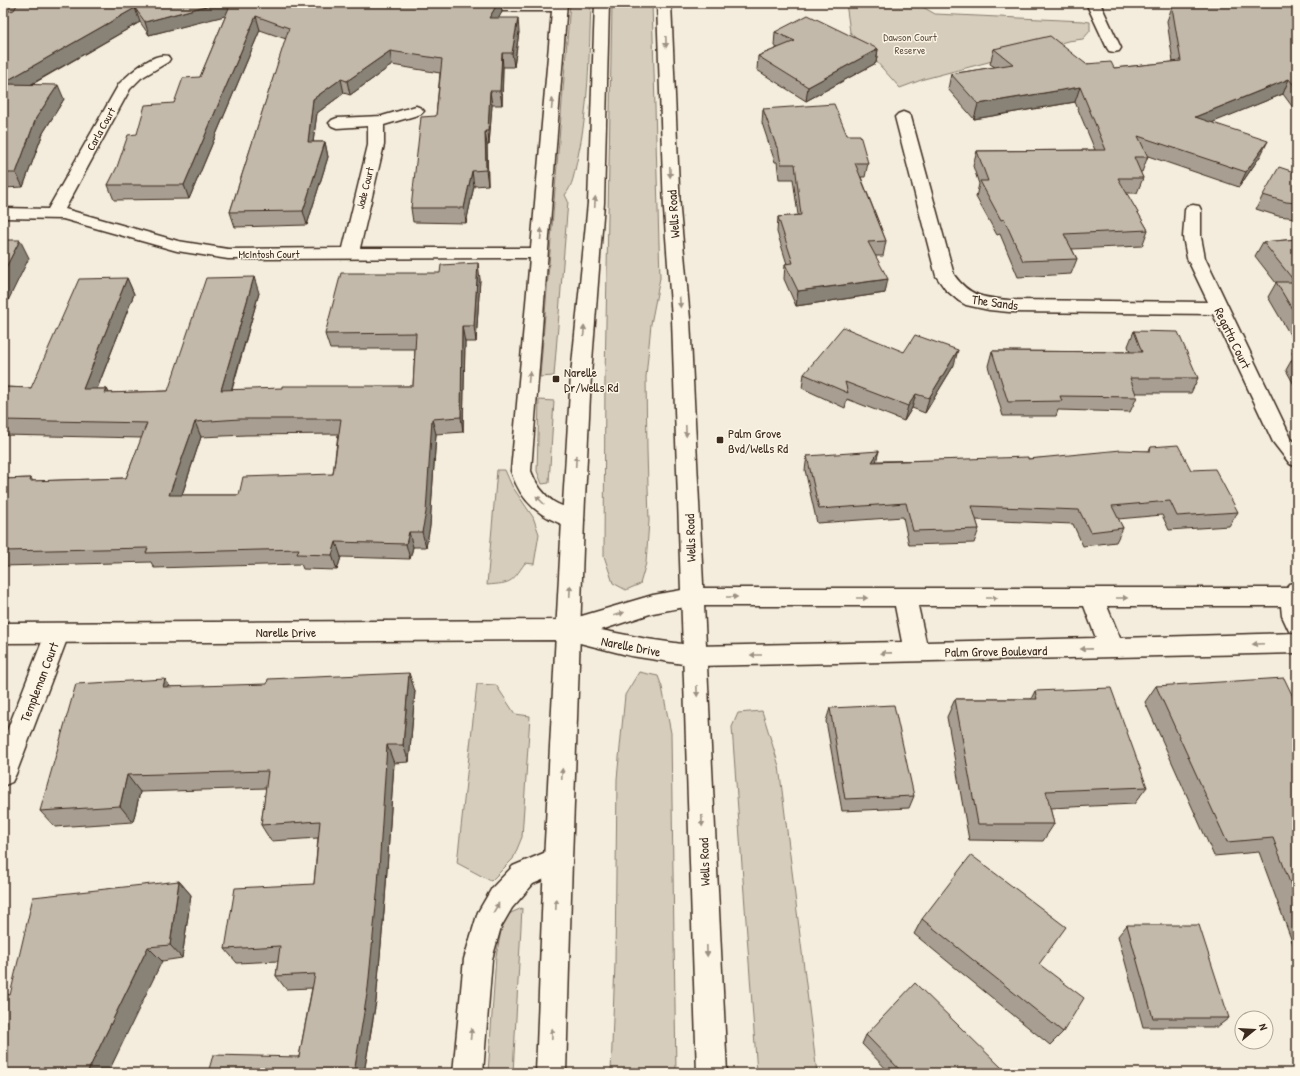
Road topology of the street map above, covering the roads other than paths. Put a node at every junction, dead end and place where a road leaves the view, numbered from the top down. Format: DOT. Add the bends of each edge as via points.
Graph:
graph roads {
  1 [pos="453,3"];
  2 [pos="602,3"];
  3 [pos="664,3"];
  4 [pos="1093,3"];
  5 [pos="560,5"];
  6 [pos="1114,48"];
  7 [pos="163,59"];
  8 [pos="416,111"];
  9 [pos="903,117"];
  10 [pos="376,121"];
  11 [pos="337,123"];
  12 [pos="1193,210"];
  13 [pos="3,213"];
  14 [pos="54,213"];
  15 [pos="540,253"];
  16 [pos="350,254"];
  17 [pos="1219,308"];
  18 [pos="1297,459"];
  19 [pos="573,520"];
  20 [pos="1295,594"];
  21 [pos="693,597"];
  22 [pos="905,598"];
  23 [pos="1092,598"];
  24 [pos="1297,624"];
  25 [pos="568,630"];
  26 [pos="3,633"];
  27 [pos="57,634"];
  28 [pos="1297,643"];
  29 [pos="1112,648"];
  30 [pos="916,652"];
  31 [pos="696,656"];
  32 [pos="3,774"];
  33 [pos="558,860"];
  34 [pos="468,1073"];
  35 [pos="551,1073"];
  36 [pos="712,1073"];
  1 -- 5 [label="street" via="478,7"];
  19 -- 2 [label="street, one-way" via="581,375 596,203"];
  3 -- 21 [label="street, Wells Road, one-way" via="672,210 681,319"];
  4 -- 6 [label="street"];
  15 -- 5 [label="street, one-way"];
  7 -- 14 [label="street, Carla Court" via="136,75 124,87"];
  8 -- 10 [label="street" via="393,119"];
  9 -- 17 [label="street, The Sands" via="945,276 953,288 966,298 1009,306"];
  10 -- 11 [label="street"];
  10 -- 16 [label="street, Jade Court" via="376,145"];
  12 -- 17 [label="street, Regatta Court" via="1192,237 1196,258"];
  13 -- 14 [label="street, McIntosh Court"];
  14 -- 16 [label="street, McIntosh Court" via="77,217 177,246 228,254"];
  15 -- 16 [label="street, McIntosh Court"];
  19 -- 15 [label="street, one-way" via="546,506 526,486 521,471"];
  17 -- 18 [label="street, Regatta Court" via="1283,442"];
  25 -- 19 [label="street, one-way"];
  23 -- 20 [label="street, one-way"];
  20 -- 24 [label="street" via="1291,608"];
  21 -- 22 [label="street, one-way"];
  25 -- 21 [label="street, Narelle Drive, one-way" via="653,604"];
  21 -- 31 [label="street, Wells Road"];
  22 -- 23 [label="street, one-way"];
  22 -- 30 [label="street"];
  23 -- 29 [label="street"];
  25 -- 27 [label="street, Narelle Drive"];
  25 -- 31 [label="street, Narelle Drive" via="635,648"];
  33 -- 25 [label="street, one-way"];
  26 -- 27 [label="street, Narelle Drive"];
  27 -- 32 [label="street, Templeman Court"];
  28 -- 29 [label="street, Palm Grove Boulevard, one-way"];
  29 -- 30 [label="street, Palm Grove Boulevard, one-way"];
  30 -- 31 [label="street, Palm Grove Boulevard, one-way"];
  31 -- 36 [label="street, Wells Road, one-way"];
  34 -- 33 [label="street, one-way" via="478,959 488,922 502,898 523,874"];
  35 -- 33 [label="street, one-way"];
}
